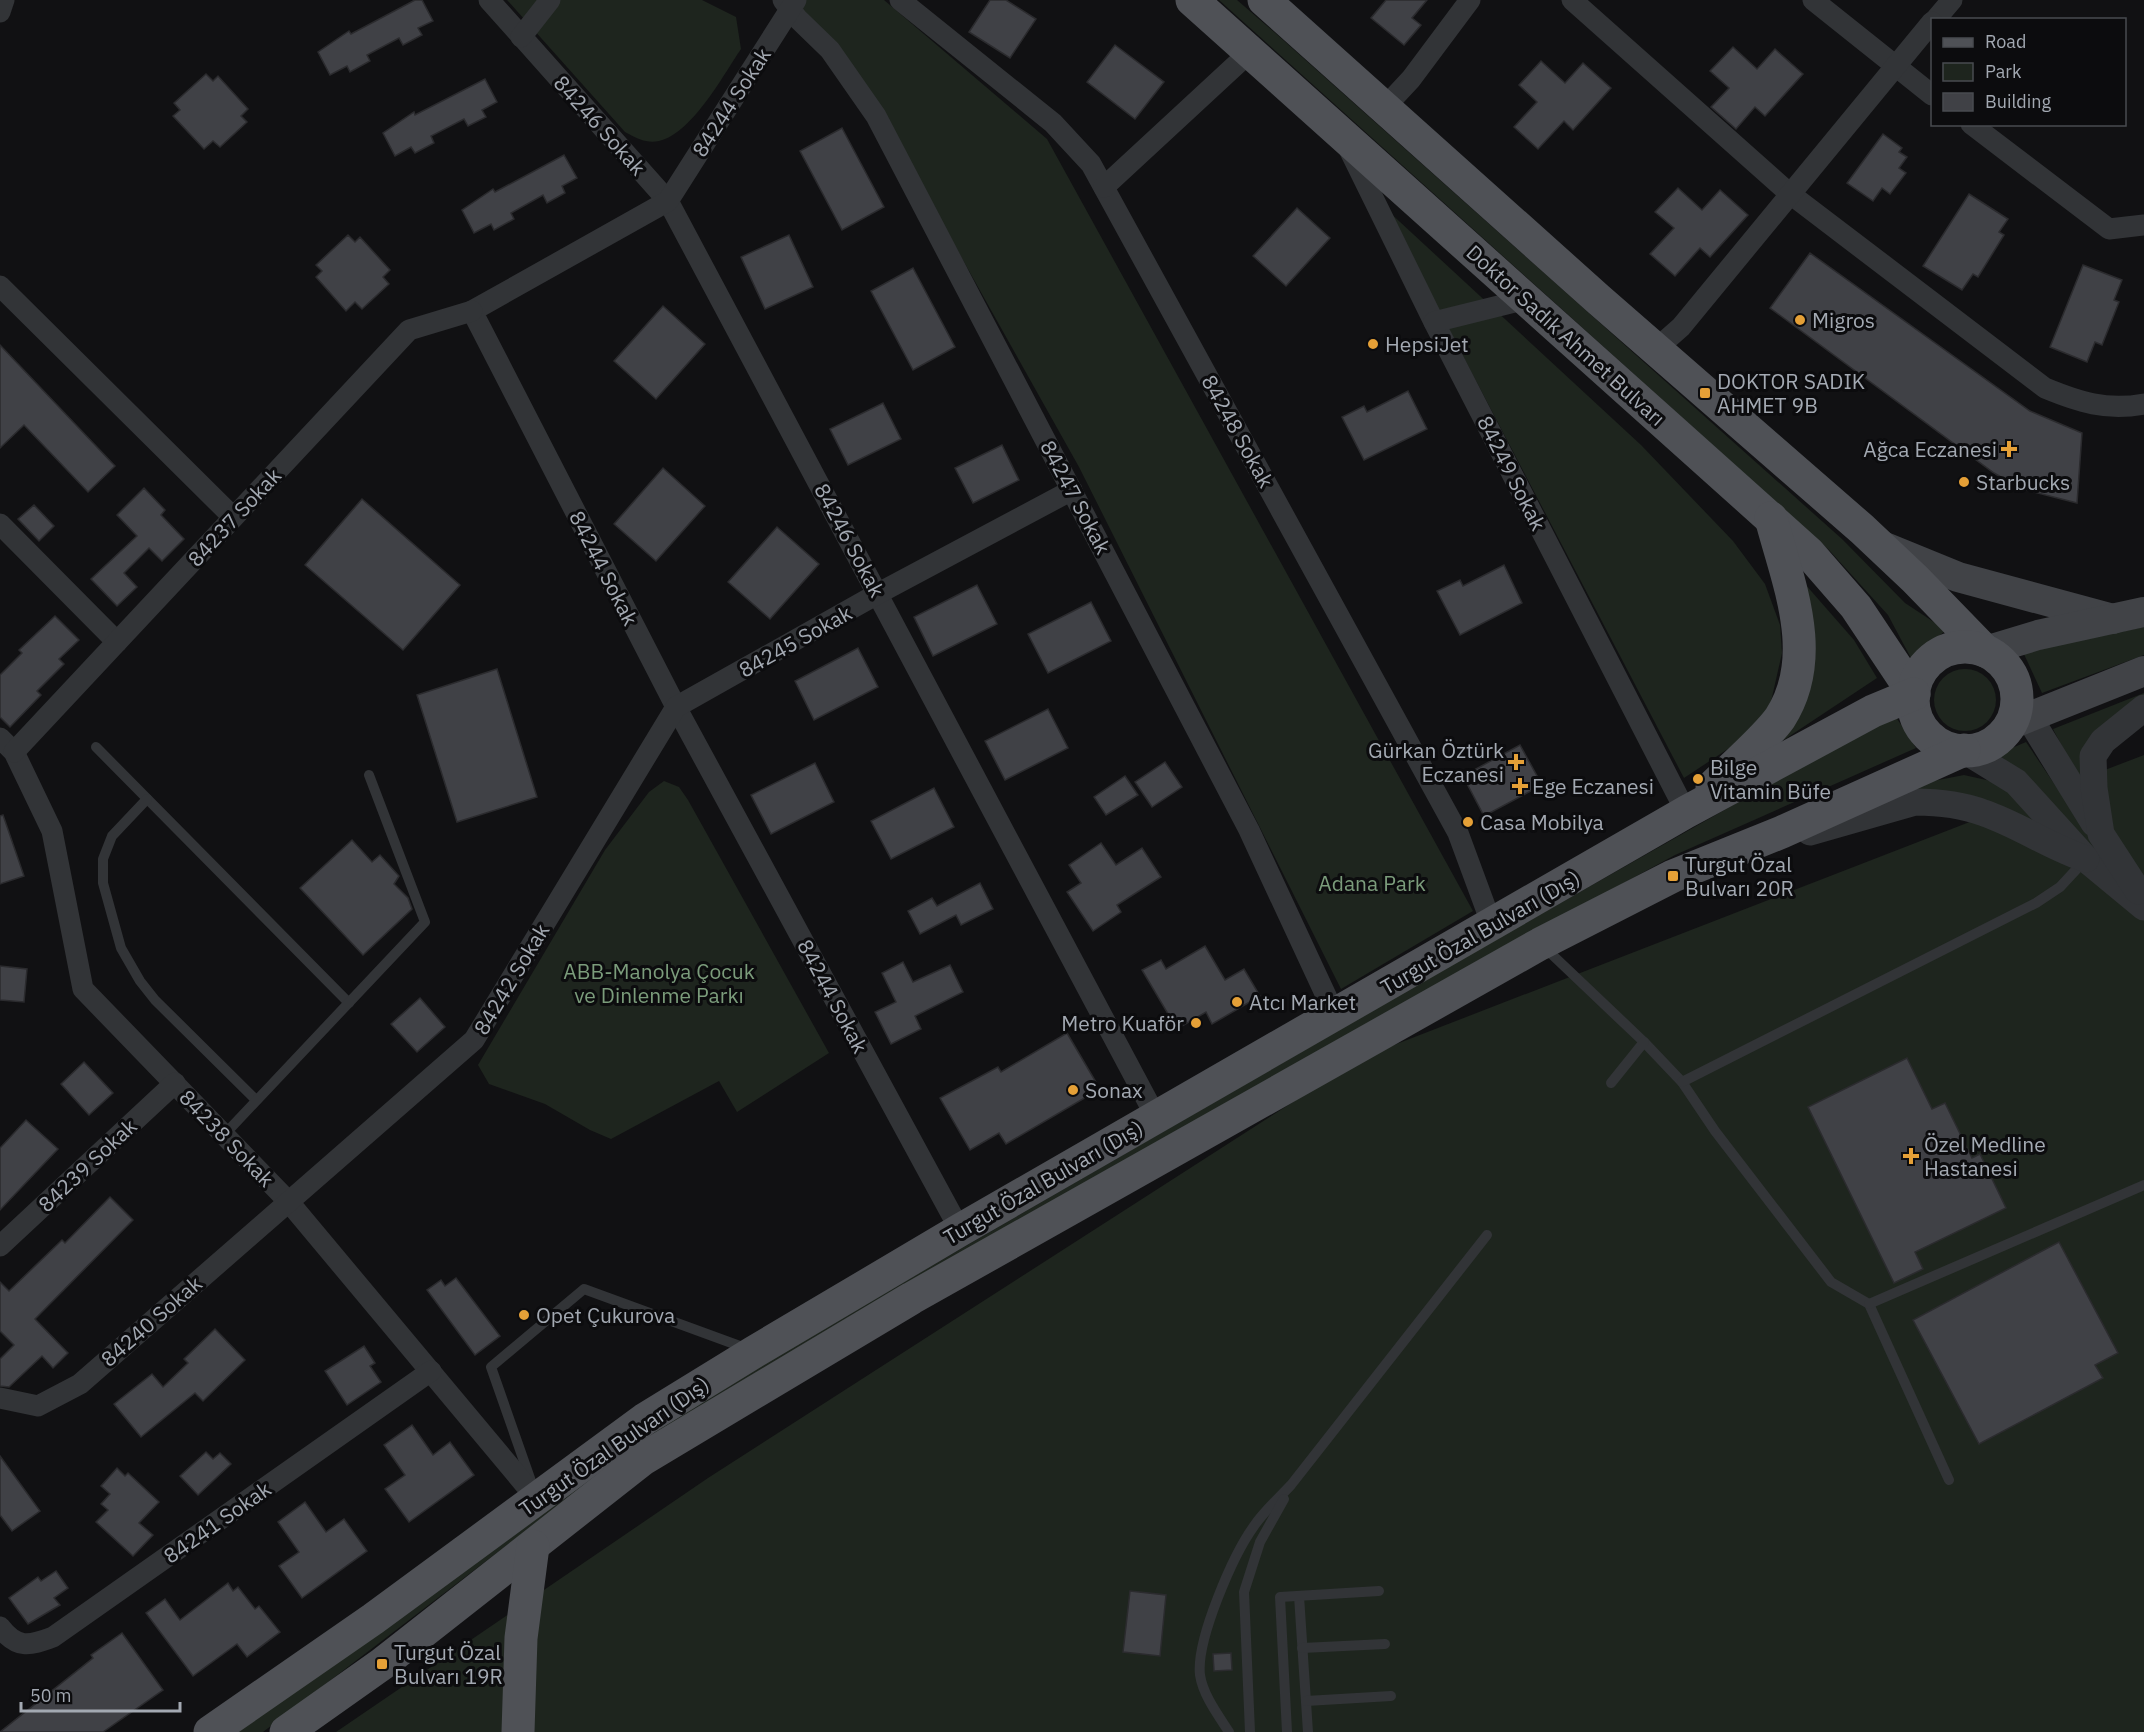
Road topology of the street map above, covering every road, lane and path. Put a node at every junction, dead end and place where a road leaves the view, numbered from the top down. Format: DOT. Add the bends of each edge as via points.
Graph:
graph roads {
  1 [pos="4,0"];
  2 [pos="489,0"];
  3 [pos="550,0"];
  4 [pos="900,0"];
  5 [pos="1192,0"];
  6 [pos="1264,0"];
  7 [pos="1470,0"];
  8 [pos="1572,0"];
  9 [pos="1813,0"];
  10 [pos="1952,0"];
  11 [pos="790,3"];
  12 [pos="0,12"];
  13 [pos="1937,18"];
  14 [pos="1931,24"];
  15 [pos="521,37"];
  16 [pos="1251,51"];
  17 [pos="1895,66"];
  18 [pos="1931,94"];
  19 [pos="1384,108"];
  20 [pos="1974,126"];
  21 [pos="1341,132"];
  22 [pos="1104,187"];
  23 [pos="1789,193"];
  24 [pos="668,201"];
  25 [pos="2144,225"];
  26 [pos="0,286"];
  27 [pos="1527,299"];
  28 [pos="472,311"];
  29 [pos="1434,322"];
  30 [pos="1656,349"];
  31 [pos="2144,404"];
  32 [pos="1072,490"];
  33 [pos="233,517"];
  34 [pos="1771,518"];
  35 [pos="0,524"];
  36 [pos="1878,544"];
  37 [pos="879,593"];
  38 [pos="2144,612"];
  39 [pos="2113,619"];
  40 [pos="117,642"];
  41 [pos="1985,651"];
  42 [pos="2144,671"];
  43 [pos="1914,694"];
  44 [pos="676,707"];
  45 [pos="2144,708"];
  46 [pos="2018,713"];
  47 [pos="7,745"];
  48 [pos="96,747"];
  49 [pos="1964,750"];
  50 [pos="369,775"];
  51 [pos="147,799"];
  52 [pos="1686,812"];
  53 [pos="1782,832"];
  54 [pos="2101,834"];
  55 [pos="2086,859"];
  56 [pos="2144,900"];
  57 [pos="2144,907"];
  58 [pos="1492,925"];
  59 [pos="1540,944"];
  60 [pos="349,1003"];
  61 [pos="1335,1015"];
  62 [pos="1644,1042"];
  63 [pos="1682,1082"];
  64 [pos="175,1083"];
  65 [pos="1611,1083"];
  66 [pos="256,1101"];
  67 [pos="1156,1117"];
  68 [pos="224,1135"];
  69 [pos="2144,1185"];
  70 [pos="288,1201"];
  71 [pos="960,1230"];
  72 [pos="1487,1235"];
  73 [pos="0,1246"];
  74 [pos="1869,1304"];
  75 [pos="754,1352"];
  76 [pos="431,1371"];
  77 [pos="0,1398"];
  78 [pos="1949,1480"];
  79 [pos="1291,1485"];
  80 [pos="537,1498"];
  81 [pos="533,1546"];
  82 [pos="1380,1591"];
  83 [pos="1299,1596"];
  84 [pos="0,1627"];
  85 [pos="1385,1644"];
  86 [pos="1302,1648"];
  87 [pos="1391,1696"];
  88 [pos="1306,1701"];
  89 [pos="210,1732"];
  90 [pos="286,1732"];
  91 [pos="518,1732"];
  92 [pos="1228,1732"];
  93 [pos="1250,1732"];
  94 [pos="1287,1732"];
  95 [pos="1308,1732"];
  1 -- 12 [label="street"];
  2 -- 15 [label="street, 84246 Sokak"];
  3 -- 15 [label="street"];
  4 -- 22 [label="street, 84248 Sokak" via="1053,123 1091,164"];
  5 -- 16 [label="main road, Doktor Sadık Ahmet Bulvarı"];
  6 -- 19 [label="main road"];
  7 -- 19 [label="street" via="1411,79"];
  8 -- 23 [label="street"];
  9 -- 17 [label="street"];
  10 -- 13 [label="street"];
  11 -- 24 [label="street, 84244 Sokak"];
  11 -- 32 [label="street, 84247 Sokak" via="830,50 876,116"];
  14 -- 17 [label="street"];
  15 -- 24 [label="street, 84246 Sokak"];
  16 -- 21 [label="main road, Doktor Sadık Ahmet Bulvarı"];
  16 -- 22 [label="street"];
  17 -- 18 [label="street"];
  17 -- 23 [label="street"];
  19 -- 30 [label="main road"];
  20 -- 25 [label="street" via="2109,229"];
  21 -- 27 [label="main road, Doktor Sadık Ahmet Bulvarı"];
  21 -- 29 [label="street, 84249 Sokak"];
  22 -- 58 [label="street, 84248 Sokak" via="1458,834"];
  23 -- 30 [label="street" via="1681,327"];
  23 -- 31 [label="street" via="2045,388 2084,404"];
  24 -- 28 [label="street, 84244 Sokak"];
  24 -- 37 [label="street, 84246 Sokak"];
  26 -- 33 [label="street"];
  27 -- 29 [label="street"];
  27 -- 34 [label="main road, Doktor Sadık Ahmet Bulvarı"];
  28 -- 33 [label="street, 84237 Sokak" via="409,330"];
  28 -- 44 [label="street, 84244 Sokak"];
  29 -- 52 [label="street, 84249 Sokak"];
  30 -- 36 [label="main road"];
  32 -- 37 [label="street, 84245 Sokak"];
  32 -- 61 [label="street, 84247 Sokak" via="1249,830"];
  33 -- 40 [label="street, 84237 Sokak"];
  34 -- 43 [label="main road, Doktor Sadık Ahmet Bulvarı" via="1809,553 1856,607"];
  34 -- 52 [label="main road" via="1797,614 1801,646 1794,686 1779,719"];
  35 -- 40 [label="street"];
  36 -- 39 [label="main road" via="1958,578"];
  36 -- 41 [label="main road"];
  37 -- 44 [label="street, 84245 Sokak"];
  37 -- 67 [label="street, 84246 Sokak"];
  38 -- 39 [label="main road"];
  39 -- 41 [label="main road" via="2028,637"];
  40 -- 47 [label="street, 84237 Sokak"];
  41 -- 43 [label="main road" via="1961,648 1938,655 1924,667"];
  41 -- 46 [label="main road" via="2010,672"];
  42 -- 46 [label="main road"];
  43 -- 49 [label="main road" via="1916,718 1926,733 1939,744"];
  43 -- 52 [label="main road, Turgut Özal Bulvarı (Dış)" via="1873,711"];
  44 -- 70 [label="street, 84242 Sokak" via="474,1040"];
  44 -- 71 [label="street, 84244 Sokak"];
  45 -- 54 [label="street" via="2103,741 2093,756"];
  46 -- 49 [label="main road" via="1991,744"];
  46 -- 54 [label="street"];
  47 -- 64 [label="street, 84238 Sokak" via="52,831 83,988"];
  48 -- 51 [label="lane"];
  49 -- 53 [label="main road, Turgut Özal Bulvarı (Dış)"];
  49 -- 55 [label="street" via="2016,782"];
  50 -- 60 [label="lane" via="425,922"];
  51 -- 60 [label="lane"];
  51 -- 66 [label="lane" via="112,836 103,859 103,883 121,948 155,1000"];
  52 -- 58 [label="main road, Turgut Özal Bulvarı (Dış)"];
  53 -- 55 [label="street" via="1805,834 1915,802 1932,802 1983,812"];
  53 -- 59 [label="main road, Turgut Özal Bulvarı (Dış)" via="1673,876"];
  54 -- 56 [label="street"];
  55 -- 57 [label="street"];
  55 -- 63 [label="lane" via="2060,887 2036,903"];
  58 -- 61 [label="main road, Turgut Özal Bulvarı (Dış)"];
  59 -- 62 [label="lane"];
  59 -- 81 [label="main road, Turgut Özal Bulvarı (Dış)" via="792,1369 643,1459"];
  60 -- 66 [label="lane"];
  61 -- 67 [label="main road, Turgut Özal Bulvarı (Dış)"];
  62 -- 63 [label="lane"];
  62 -- 65 [label="lane"];
  63 -- 74 [label="lane" via="1831,1282"];
  64 -- 68 [label="street, 84238 Sokak"];
  64 -- 73 [label="street, 84239 Sokak"];
  66 -- 68 [label="lane"];
  67 -- 71 [label="main road, Turgut Özal Bulvarı (Dış)"];
  68 -- 70 [label="street, 84238 Sokak"];
  69 -- 74 [label="lane"];
  70 -- 76 [label="street, 84238 Sokak"];
  70 -- 77 [label="street, 84240 Sokak" via="80,1384 38,1406"];
  71 -- 75 [label="main road, Turgut Özal Bulvarı (Dış)"];
  72 -- 79 [label="lane"];
  74 -- 78 [label="lane"];
  75 -- 80 [label="main road, Turgut Özal Bulvarı (Dış)" via="645,1419"];
  75 -- 80 [label="lane" via="584,1289 491,1367"];
  76 -- 80 [label="street, 84238 Sokak"];
  76 -- 84 [label="street, 84241 Sokak" via="53,1637 29,1646 9,1639"];
  79 -- 92 [label="lane" via="1244,1541 1214,1609 1202,1651 1204,1689"];
  79 -- 93 [label="lane" via="1260,1542 1244,1592"];
  80 -- 89 [label="main road, Turgut Özal Bulvarı (Dış)"];
  81 -- 90 [label="main road, Turgut Özal Bulvarı (Dış)" via="382,1664"];
  81 -- 91 [label="main road" via="520,1638"];
  82 -- 83 [label="lane"];
  83 -- 86 [label="lane"];
  83 -- 94 [label="lane" via="1280,1597"];
  85 -- 86 [label="lane"];
  86 -- 88 [label="lane"];
  87 -- 88 [label="lane"];
  88 -- 95 [label="lane"];
}
